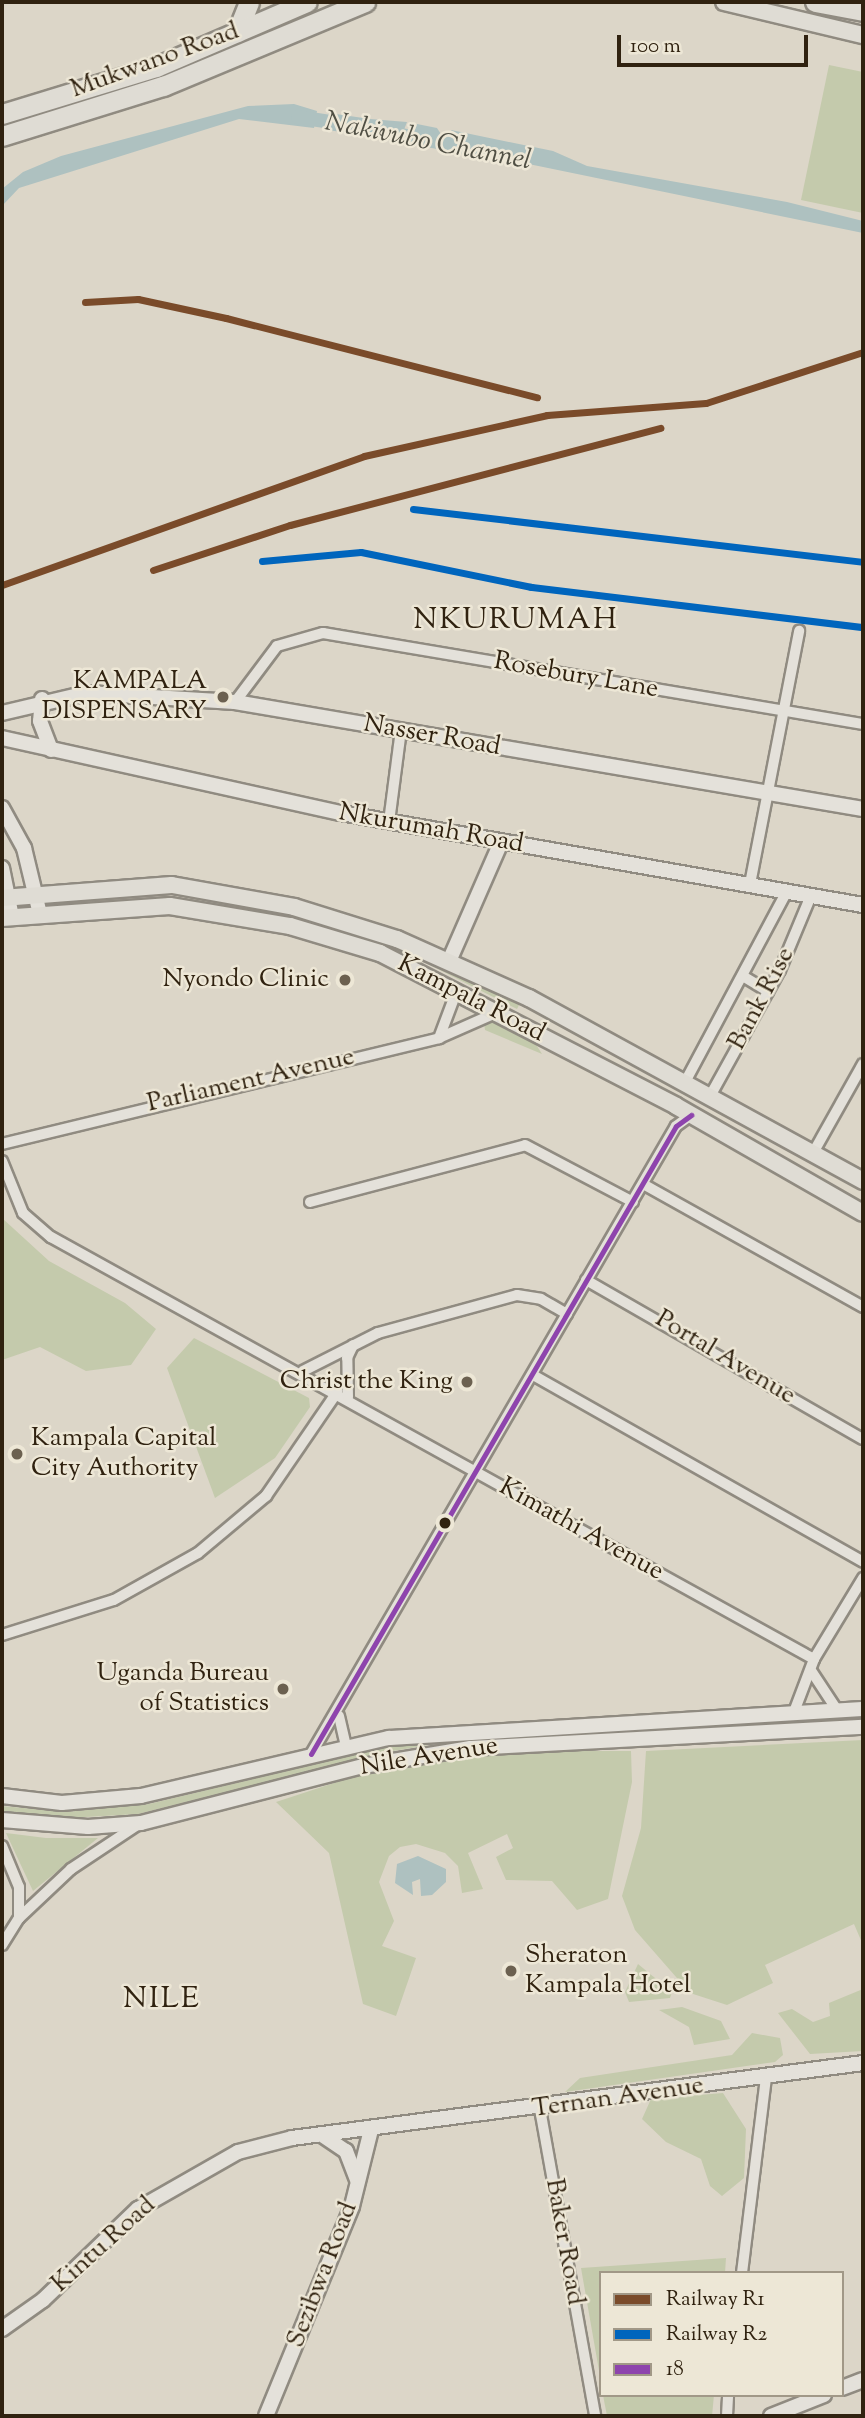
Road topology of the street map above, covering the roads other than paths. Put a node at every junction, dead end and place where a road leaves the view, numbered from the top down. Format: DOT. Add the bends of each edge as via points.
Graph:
graph roads {
  1 [pos="248,2"];
  2 [pos="307,2"];
  3 [pos="365,2"];
  4 [pos="724,2"];
  5 [pos="815,2"];
  6 [pos="863,11"];
  7 [pos="237,32"];
  8 [pos="863,35"];
  9 [pos="2,114"];
  10 [pos="2,136"];
  11 [pos="799,631"];
  12 [pos="42,699"];
  13 [pos="235,702"];
  14 [pos="783,711"];
  15 [pos="2,713"];
  16 [pos="863,724"];
  17 [pos="401,730"];
  18 [pos="2,738"];
  19 [pos="51,750"];
  20 [pos="765,794"];
  21 [pos="2,808"];
  22 [pos="863,809"];
  23 [pos="389,822"];
  24 [pos="501,842"];
  25 [pos="2,868"];
  26 [pos="750,884"];
  27 [pos="787,891"];
  28 [pos="36,892"];
  29 [pos="5,897"];
  30 [pos="810,898"];
  31 [pos="863,905"];
  32 [pos="40,914"];
  33 [pos="7,918"];
  34 [pos="450,959"];
  35 [pos="746,978"];
  36 [pos="457,989"];
  37 [pos="768,991"];
  38 [pos="498,1012"];
  39 [pos="439,1038"];
  40 [pos="863,1064"];
  41 [pos="684,1084"];
  42 [pos="709,1098"];
  43 [pos="676,1106"];
  44 [pos="691,1115"];
  45 [pos="676,1126"];
  46 [pos="2,1144"];
  47 [pos="813,1153"];
  48 [pos="2,1161"];
  49 [pos="863,1181"];
  50 [pos="643,1184"];
  51 [pos="310,1202"];
  52 [pos="634,1202"];
  53 [pos="863,1213"];
  54 [pos="586,1280"];
  55 [pos="863,1307"];
  56 [pos="567,1314"];
  57 [pos="353,1345"];
  58 [pos="303,1371"];
  59 [pos="533,1375"];
  60 [pos="338,1391"];
  61 [pos="348,1397"];
  62 [pos="863,1438"];
  63 [pos="476,1472"];
  64 [pos="863,1562"];
  65 [pos="863,1578"];
  66 [pos="2,1635"];
  67 [pos="814,1659"];
  68 [pos="812,1672"];
  69 [pos="863,1709"];
  70 [pos="838,1710"];
  71 [pos="793,1712"];
  72 [pos="339,1716"];
  73 [pos="863,1727"];
  74 [pos="346,1746"];
  75 [pos="311,1754"];
  76 [pos="2,1796"];
  77 [pos="2,1820"];
  78 [pos="141,1823"];
  79 [pos="2,1846"];
  80 [pos="19,1918"];
  81 [pos="2,1945"];
  82 [pos="863,2063"];
  83 [pos="766,2078"];
  84 [pos="540,2109"];
  85 [pos="372,2130"];
  86 [pos="322,2135"];
  87 [pos="358,2181"];
  88 [pos="742,2271"];
  89 [pos="2,2329"];
  90 [pos="863,2379"];
  91 [pos="844,2387"];
  92 [pos="728,2397"];
  93 [pos="819,2397"];
  94 [pos="267,2415"];
  95 [pos="595,2416"];
  96 [pos="727,2416"];
  97 [pos="771,2416"];
  1 -- 7 [label="highway"];
  2 -- 7 [label="highway, Mukwano Road"];
  3 -- 10 [label="highway" via="163,86"];
  4 -- 8 [label="main road"];
  5 -- 6 [label="highway"];
  7 -- 9 [label="highway, Mukwano Road" via="156,67"];
  11 -- 14 [label="street"];
  12 -- 13 [label="street, Nasser Road" via="120,692"];
  12 -- 15 [label="street, Nasser Road"];
  12 -- 19 [label="street" via="40,721"];
  13 -- 14 [label="street, Rosebury Lane" via="277,646 323,633"];
  13 -- 17 [label="street, Nasser Road"];
  14 -- 16 [label="street, Rosebury Lane"];
  14 -- 20 [label="street"];
  17 -- 20 [label="street, Nasser Road"];
  17 -- 23 [label="street"];
  18 -- 19 [label="street, Nkurumah Road"];
  19 -- 23 [label="street, Nkurumah Road"];
  20 -- 22 [label="street, Nasser Road"];
  20 -- 26 [label="street"];
  21 -- 28 [label="street" via="24,848"];
  23 -- 24 [label="street, Nkurumah Road"];
  24 -- 26 [label="street, Nkurumah Road"];
  24 -- 34 [label="street"];
  25 -- 29 [label="street"];
  26 -- 27 [label="street, Nkurumah Road"];
  27 -- 30 [label="street, Nkurumah Road"];
  27 -- 35 [label="street, Bank Rise"];
  28 -- 29 [label="main road, Kampala Road"];
  28 -- 32 [label="street"];
  28 -- 34 [label="main road, Kampala Road" via="161,884 234,892"];
  29 -- 33 [label="street"];
  30 -- 31 [label="street, Nkurumah Road"];
  30 -- 37 [label="street, Bank Rise"];
  32 -- 33 [label="main road, Kampala Road"];
  32 -- 36 [label="main road, Kampala Road" via="149,905 248,917 380,953"];
  34 -- 41 [label="main road, Kampala Road"];
  35 -- 37 [label="street"];
  35 -- 41 [label="street, Bank Rise"];
  36 -- 38 [label="main road, Kampala Road"];
  36 -- 39 [label="street"];
  37 -- 42 [label="street, Bank Rise"];
  38 -- 39 [label="street, Parliament Avenue"];
  38 -- 43 [label="main road, Kampala Road"];
  39 -- 46 [label="street, Parliament Avenue"];
  40 -- 47 [label="street"];
  41 -- 42 [label="main road, Kampala Road"];
  42 -- 47 [label="main road, Kampala Road"];
  43 -- 44 [label="main road, Kampala Road"];
  43 -- 45 [label="street"];
  44 -- 45 [label="street"];
  44 -- 53 [label="main road, Kampala Road"];
  45 -- 50 [label="street"];
  47 -- 49 [label="main road, Kampala Road"];
  48 -- 58 [label="street, Kimathi Avenue" via="17,1204 40,1229"];
  50 -- 52 [label="street"];
  50 -- 55 [label="street"];
  51 -- 52 [label="street" via="526,1145"];
  52 -- 54 [label="street"];
  54 -- 56 [label="street"];
  54 -- 62 [label="street, Portal Avenue"];
  56 -- 57 [label="street" via="541,1299 517,1295"];
  56 -- 59 [label="street"];
  57 -- 58 [label="street"];
  57 -- 61 [label="street" via="347,1358"];
  58 -- 60 [label="street, Kimathi Avenue"];
  59 -- 63 [label="street"];
  59 -- 64 [label="street"];
  60 -- 61 [label="street, Kimathi Avenue"];
  60 -- 66 [label="street" via="273,1488 198,1553 114,1600"];
  61 -- 63 [label="street, Kimathi Avenue"];
  63 -- 67 [label="street, Kimathi Avenue"];
  63 -- 72 [label="street"];
  65 -- 67 [label="street"];
  67 -- 68 [label="street"];
  68 -- 70 [label="street"];
  68 -- 71 [label="street"];
  69 -- 70 [label="street, Nile Avenue"];
  70 -- 71 [label="street, Nile Avenue"];
  71 -- 74 [label="street, Nile Avenue"];
  72 -- 74 [label="street"];
  72 -- 75 [label="street"];
  73 -- 78 [label="street, Nile Avenue" via="471,1748 351,1769"];
  74 -- 75 [label="street, Nile Avenue"];
  75 -- 76 [label="street, Nile Avenue" via="114,1799 62,1803"];
  77 -- 78 [label="street, Nile Avenue" via="88,1827"];
  78 -- 80 [label="street" via="71,1869"];
  79 -- 80 [label="street" via="19,1887"];
  80 -- 81 [label="street"];
  82 -- 83 [label="street, Ternan Avenue"];
  83 -- 84 [label="street, Ternan Avenue"];
  83 -- 88 [label="street"];
  84 -- 85 [label="street, Ternan Avenue"];
  84 -- 95 [label="street, Baker Road"];
  85 -- 86 [label="street, Kintu Road"];
  85 -- 87 [label="street, Sezibwa Road"];
  86 -- 87 [label="street" via="346,2151"];
  86 -- 89 [label="street, Kintu Road" via="238,2152 169,2186"];
  87 -- 94 [label="street, Sezibwa Road"];
  90 -- 91 [label="street"];
  92 -- 96 [label="street"];
  93 -- 97 [label="street"];
}
